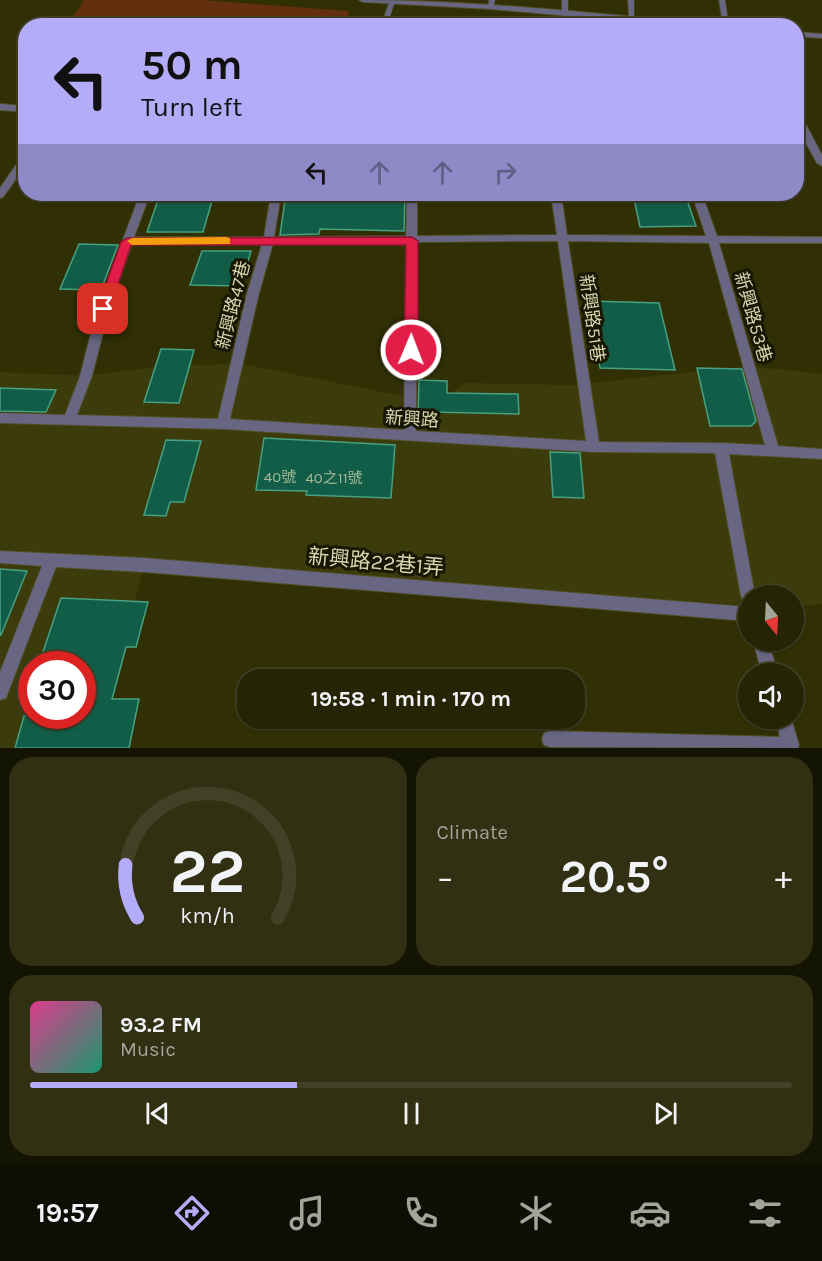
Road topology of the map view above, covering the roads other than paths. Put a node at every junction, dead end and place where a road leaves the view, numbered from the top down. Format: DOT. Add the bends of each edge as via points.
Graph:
graph roads {
  1 [pos="363,0"];
  2 [pos="566,0"];
  3 [pos="631,0"];
  4 [pos="722,0"];
  5 [pos="392,1"];
  6 [pos="404,1"];
  7 [pos="491,3"];
  8 [pos="565,14"];
  9 [pos="387,18"];
  10 [pos="632,18"];
  11 [pos="725,18"];
  12 [pos="804,35"];
  13 [pos="822,36"];
  14 [pos="0,107"];
  15 [pos="18,108"];
  16 [pos="804,130"];
  17 [pos="822,163"];
  18 [pos="18,169"];
  19 [pos="0,195"];
  20 [pos="142,201"];
  21 [pos="275,201"];
  22 [pos="412,201"];
  23 [pos="557,201"];
  24 [pos="699,201"];
  25 [pos="562,238"];
  26 [pos="713,240"];
  27 [pos="822,240"];
  28 [pos="268,241"];
  29 [pos="412,241"];
  30 [pos="127,242"];
  31 [pos="0,418"];
  32 [pos="69,421"];
  33 [pos="223,424"];
  34 [pos="410,437"];
  35 [pos="593,447"];
  36 [pos="721,448"];
  37 [pos="773,450"];
  38 [pos="822,454"];
  39 [pos="0,557"];
  40 [pos="51,560"];
  41 [pos="746,585"];
  42 [pos="738,613"];
  43 [pos="0,692"];
  44 [pos="786,729"];
  45 [pos="550,739"];
  1 -- 5 [label="street"];
  2 -- 8 [label="lane"];
  3 -- 10 [label="lane"];
  4 -- 11 [label="lane"];
  5 -- 6 [label="street"];
  5 -- 9 [label="lane"];
  6 -- 7 [label="street"];
  7 -- 8 [label="street"];
  8 -- 10 [label="street"];
  12 -- 13 [label="street"];
  14 -- 15 [label="street"];
  16 -- 17 [label="street"];
  18 -- 19 [label="street"];
  20 -- 30 [label="street"];
  21 -- 28 [label="street, 新興路47巷"];
  22 -- 29 [label="street"];
  23 -- 25 [label="street, 新興路51巷"];
  24 -- 26 [label="street, 新興路53巷"];
  25 -- 26 [label="street"];
  25 -- 29 [label="street"];
  25 -- 35 [label="street, 新興路51巷"];
  26 -- 27 [label="street"];
  26 -- 37 [label="street, 新興路53巷"];
  28 -- 29 [label="street"];
  28 -- 30 [label="street"];
  28 -- 33 [label="street, 新興路47巷"];
  29 -- 34 [label="street"];
  30 -- 32 [label="street"];
  31 -- 32 [label="street, 新興路"];
  32 -- 33 [label="street, 新興路"];
  33 -- 34 [label="street, 新興路"];
  34 -- 35 [label="street, 新興路"];
  35 -- 36 [label="street, 新興路"];
  36 -- 37 [label="street, 新興路"];
  36 -- 41 [label="street"];
  37 -- 38 [label="street, 新興路"];
  39 -- 40 [label="street, 新興路22巷1弄"];
  40 -- 42 [label="street, 新興路22巷1弄"];
  40 -- 43 [label="street"];
  44 -- 45 [label="street" via="791,745"];
}
